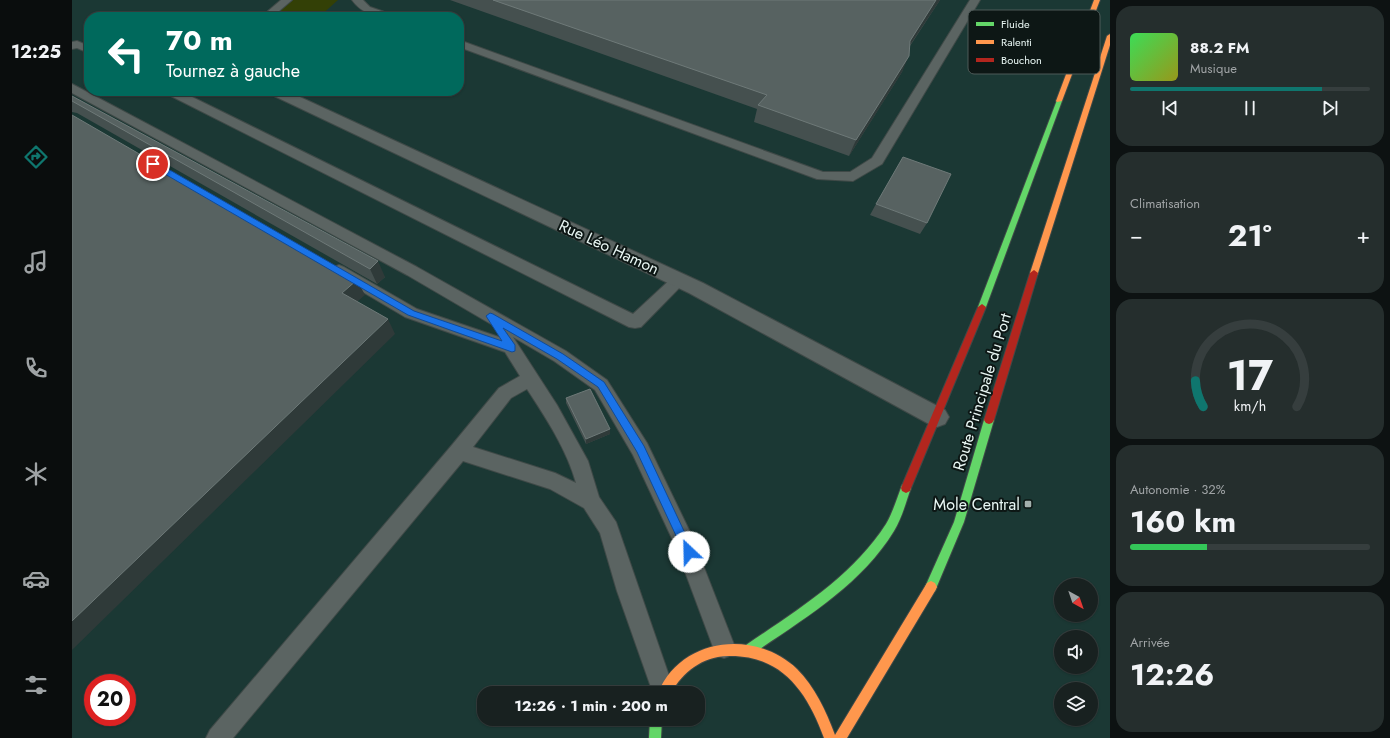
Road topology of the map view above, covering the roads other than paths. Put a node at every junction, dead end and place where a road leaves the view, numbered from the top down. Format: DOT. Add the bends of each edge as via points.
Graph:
graph roads {
  1 [pos="287,0"];
  2 [pos="357,0"];
  3 [pos="975,0"];
  4 [pos="1096,0"];
  5 [pos="969,10"];
  6 [pos="1092,10"];
  7 [pos="272,12"];
  8 [pos="374,12"];
  9 [pos="968,12"];
  10 [pos="1110,36"];
  11 [pos="464,45"];
  12 [pos="72,46"];
  13 [pos="84,48"];
  14 [pos="1100,68"];
  15 [pos="1069,74"];
  16 [pos="1098,74"];
  17 [pos="72,88"];
  18 [pos="84,94"];
  19 [pos="87,96"];
  20 [pos="181,96"];
  21 [pos="286,96"];
  22 [pos="328,265"];
  23 [pos="680,280"];
  24 [pos="490,316"];
  25 [pos="512,348"];
  26 [pos="531,378"];
  27 [pos="937,417"];
  28 [pos="460,450"];
  29 [pos="592,501"];
  30 [pos="724,647"];
  31 [pos="750,649"];
  32 [pos="662,686"];
  33 [pos="669,686"];
  34 [pos="656,726"];
  35 [pos="218,738"];
  36 [pos="655,738"];
  37 [pos="830,738"];
  38 [pos="840,738"];
  1 -- 7 [label="lane"];
  2 -- 8 [label="lane" via="366,9"];
  3 -- 5 [label="lane"];
  4 -- 6 [label="main road, Route Principale du Port"];
  9 -- 11 [label="lane" via="877,162 853,176 822,176"];
  10 -- 14 [label="main road, Route Principale du Port"];
  12 -- 13 [label="lane" via="77,44"];
  15 -- 27 [label="main road, Route Principale du Port" via="988,293"];
  16 -- 38 [label="main road, Route Principale du Port" via="958,522 933,584"];
  17 -- 18 [label="lane"];
  19 -- 24 [label="lane"];
  20 -- 23 [label="lane" via="635,322"];
  21 -- 23 [label="street, Rue Léo Hamon"];
  22 -- 25 [label="lane" via="411,313"];
  23 -- 27 [label="street, Rue Léo Hamon"];
  24 -- 25 [label="lane"];
  24 -- 30 [label="lane" via="560,356 606,390 640,449 684,541"];
  25 -- 26 [label="lane"];
  26 -- 28 [label="lane" via="505,393"];
  26 -- 29 [label="lane" via="582,467"];
  27 -- 31 [label="main road, Route Principale du Port" via="890,528 870,555 840,584"];
  28 -- 29 [label="lane" via="555,482"];
  28 -- 35 [label="lane"];
  29 -- 32 [label="lane" via="608,529"];
  30 -- 31 [label="main road"];
  30 -- 33 [label="main road" via="700,654 680,670"];
  31 -- 37 [label="main road" via="769,656 788,668 804,684 817,703"];
  34 -- 36 [label="main road"];
}
